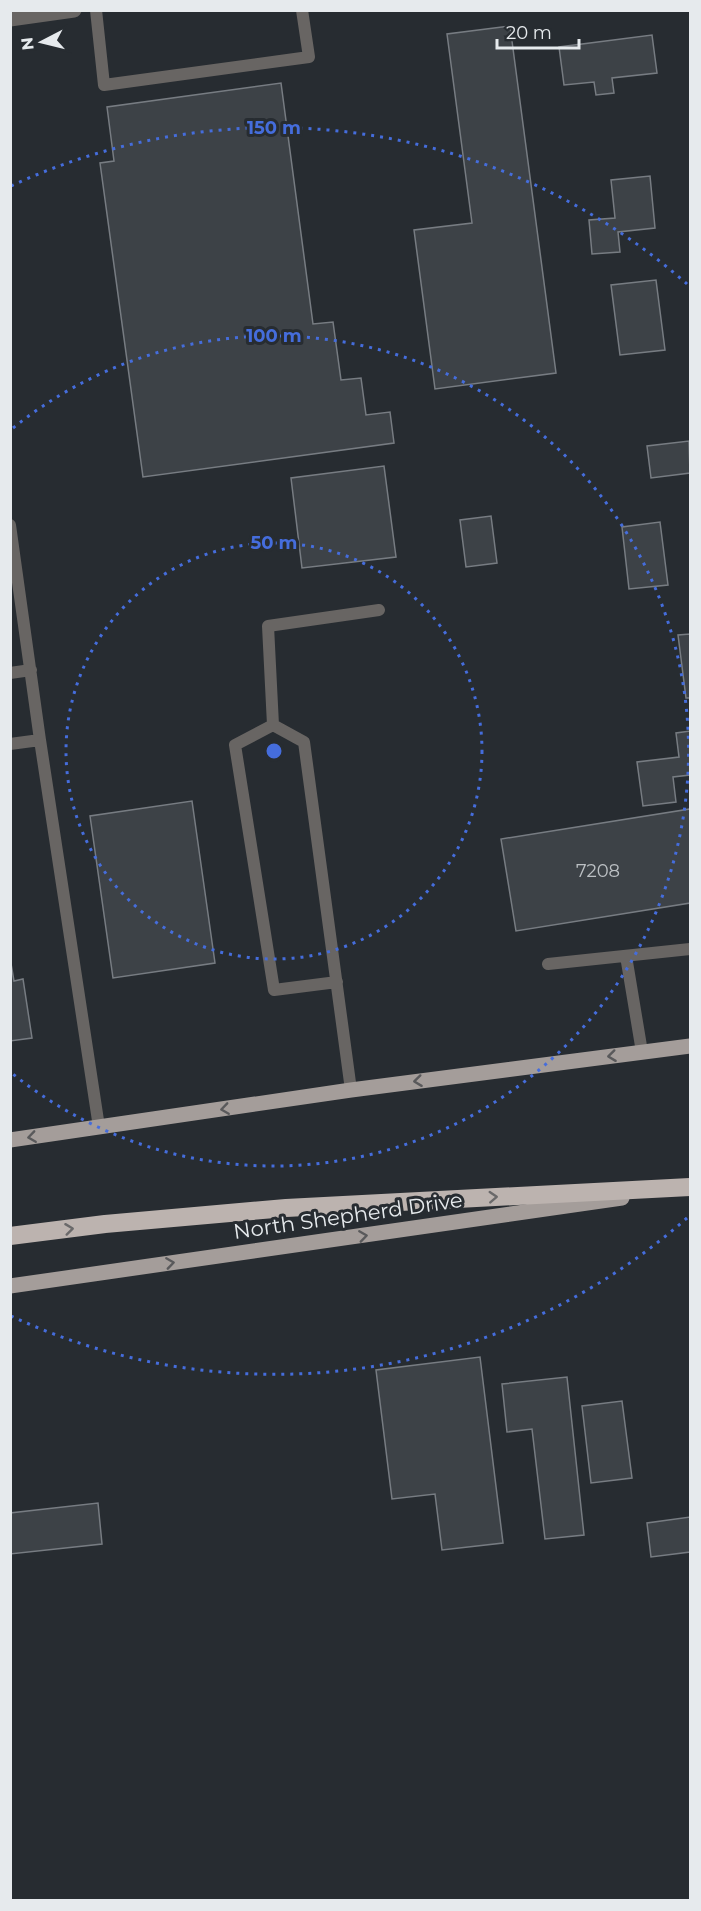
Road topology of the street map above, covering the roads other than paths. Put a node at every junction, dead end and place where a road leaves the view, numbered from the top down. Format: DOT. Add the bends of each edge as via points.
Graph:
graph roads {
  1 [pos="74,10"];
  2 [pos="96,10"];
  3 [pos="302,10"];
  4 [pos="10,19"];
  5 [pos="10,525"];
  6 [pos="379,610"];
  7 [pos="31,670"];
  8 [pos="10,673"];
  9 [pos="273,725"];
  10 [pos="40,740"];
  11 [pos="10,744"];
  12 [pos="690,949"];
  13 [pos="626,956"];
  14 [pos="548,964"];
  15 [pos="337,982"];
  16 [pos="690,1046"];
  17 [pos="642,1052"];
  18 [pos="351,1090"];
  19 [pos="99,1127"];
  20 [pos="10,1140"];
  21 [pos="690,1187"];
  22 [pos="10,1236"];
  23 [pos="10,1286"];
  1 -- 4 [label="street"];
  2 -- 3 [label="lane" via="104,85 309,57"];
  5 -- 7 [label="lane"];
  6 -- 9 [label="lane" via="268,626"];
  7 -- 8 [label="lane"];
  7 -- 10 [label="lane"];
  9 -- 15 [label="lane" via="304,742"];
  9 -- 15 [label="lane" via="236,745 274,990"];
  10 -- 11 [label="lane"];
  10 -- 19 [label="lane"];
  12 -- 13 [label="lane"];
  13 -- 14 [label="lane"];
  13 -- 17 [label="lane"];
  15 -- 18 [label="lane"];
  16 -- 17 [label="main road"];
  17 -- 18 [label="main road, one-way"];
  18 -- 19 [label="main road, one-way"];
  19 -- 20 [label="main road, one-way"];
  22 -- 21 [label="highway, one-way" via="286,1208"];
  23 -- 21 [label="main road, North Shepherd Drive, one-way"];
}
